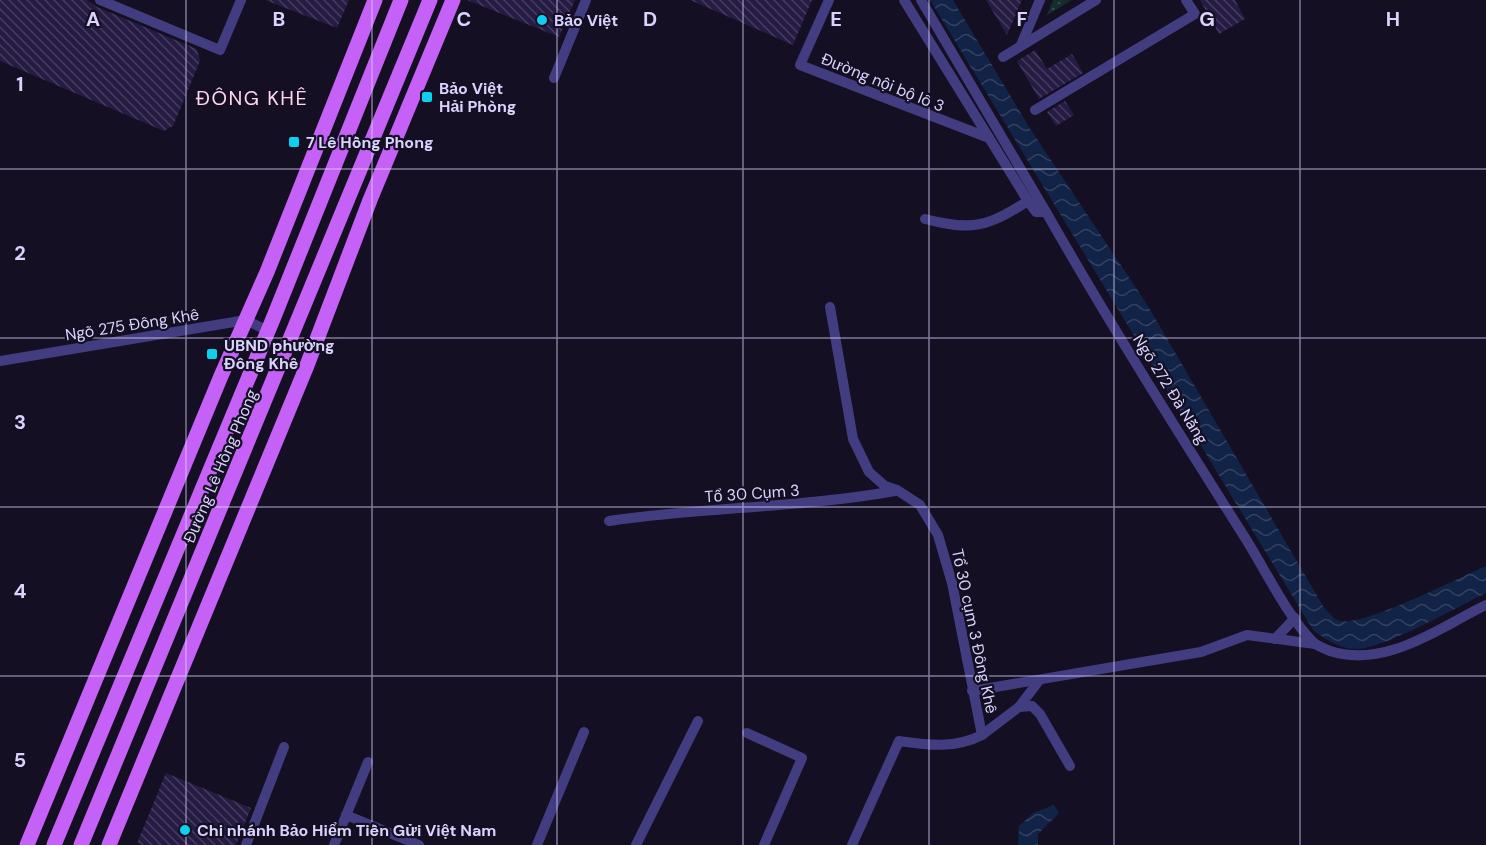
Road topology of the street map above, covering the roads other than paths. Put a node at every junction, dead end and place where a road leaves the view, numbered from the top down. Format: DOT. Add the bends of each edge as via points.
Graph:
graph roads {
  1 [pos="100,0"];
  2 [pos="241,0"];
  3 [pos="375,0"];
  4 [pos="401,0"];
  5 [pos="430,0"];
  6 [pos="453,0"];
  7 [pos="586,0"];
  8 [pos="829,0"];
  9 [pos="904,0"];
  10 [pos="921,0"];
  11 [pos="1040,0"];
  12 [pos="1096,0"];
  13 [pos="1186,0"];
  14 [pos="1021,45"];
  15 [pos="1004,57"];
  16 [pos="554,78"];
  17 [pos="1035,110"];
  18 [pos="989,138"];
  19 [pos="1028,201"];
  20 [pos="1046,212"];
  21 [pos="925,219"];
  22 [pos="831,307"];
  23 [pos="246,320"];
  24 [pos="268,331"];
  25 [pos="0,361"];
  26 [pos="897,490"];
  27 [pos="609,521"];
  28 [pos="1486,604"];
  29 [pos="1295,618"];
  30 [pos="1275,639"];
  31 [pos="1315,644"];
  32 [pos="1038,682"];
  33 [pos="972,691"];
  34 [pos="1019,707"];
  35 [pos="698,721"];
  36 [pos="584,732"];
  37 [pos="747,733"];
  38 [pos="982,735"];
  39 [pos="285,747"];
  40 [pos="368,762"];
  41 [pos="1070,766"];
  42 [pos="346,815"];
  43 [pos="27,845"];
  44 [pos="54,845"];
  45 [pos="81,845"];
  46 [pos="109,845"];
  47 [pos="246,845"];
  48 [pos="334,845"];
  49 [pos="419,845"];
  50 [pos="537,845"];
  51 [pos="636,845"];
  52 [pos="764,845"];
  53 [pos="852,845"];
  1 -- 2 [label="street" via="220,50"];
  3 -- 23 [label="main road, Đường Lê Hồng Phong"];
  4 -- 24 [label="main road, Đường Lê Hồng Phong"];
  5 -- 45 [label="main road, Đường Lê Hồng Phong"];
  6 -- 46 [label="main road"];
  7 -- 16 [label="street"];
  8 -- 18 [label="street, Đường nội bộ lô 3" via="800,65"];
  9 -- 18 [label="street, Ngõ 272 Đà Nẵng"];
  10 -- 20 [label="street"];
  11 -- 14 [label="street"];
  12 -- 14 [label="street"];
  13 -- 17 [label="street" via="1195,14"];
  14 -- 15 [label="street"];
  18 -- 19 [label="street, Ngõ 272 Đà Nẵng"];
  19 -- 20 [label="street, Ngõ 272 Đà Nẵng" via="1036,212"];
  19 -- 21 [label="street" via="996,221 957,227"];
  20 -- 29 [label="street, Ngõ 272 Đà Nẵng"];
  22 -- 26 [label="street, Tổ 30 cụm 3 Đông Khê" via="853,439 868,472"];
  23 -- 24 [label="street"];
  23 -- 25 [label="street, Ngõ 275 Đông Khê"];
  23 -- 43 [label="main road, Đường Lê Hồng Phong"];
  24 -- 44 [label="main road, Đường Lê Hồng Phong"];
  26 -- 27 [label="street, Tổ 30 Cụm 3" via="823,502"];
  26 -- 33 [label="street, Tổ 30 cụm 3 Đông Khê" via="920,505 938,536 952,583"];
  28 -- 31 [label="street" via="1412,642 1377,655 1330,651"];
  29 -- 30 [label="street"];
  29 -- 31 [label="street, Ngõ 272 Đà Nẵng"];
  30 -- 31 [label="street"];
  30 -- 32 [label="street" via="1247,635 1201,652"];
  32 -- 33 [label="street"];
  32 -- 34 [label="street"];
  33 -- 38 [label="street, Tổ 30 cụm 3 Đông Khê"];
  34 -- 38 [label="street"];
  34 -- 41 [label="street" via="1032,706 1040,714"];
  35 -- 51 [label="street"];
  36 -- 50 [label="street"];
  37 -- 52 [label="street" via="802,758"];
  38 -- 53 [label="street, Tổ 30 cụm 3 Đông Khê" via="945,745 899,741"];
  39 -- 47 [label="street"];
  40 -- 42 [label="street"];
  42 -- 48 [label="street"];
  42 -- 49 [label="street"];
}
